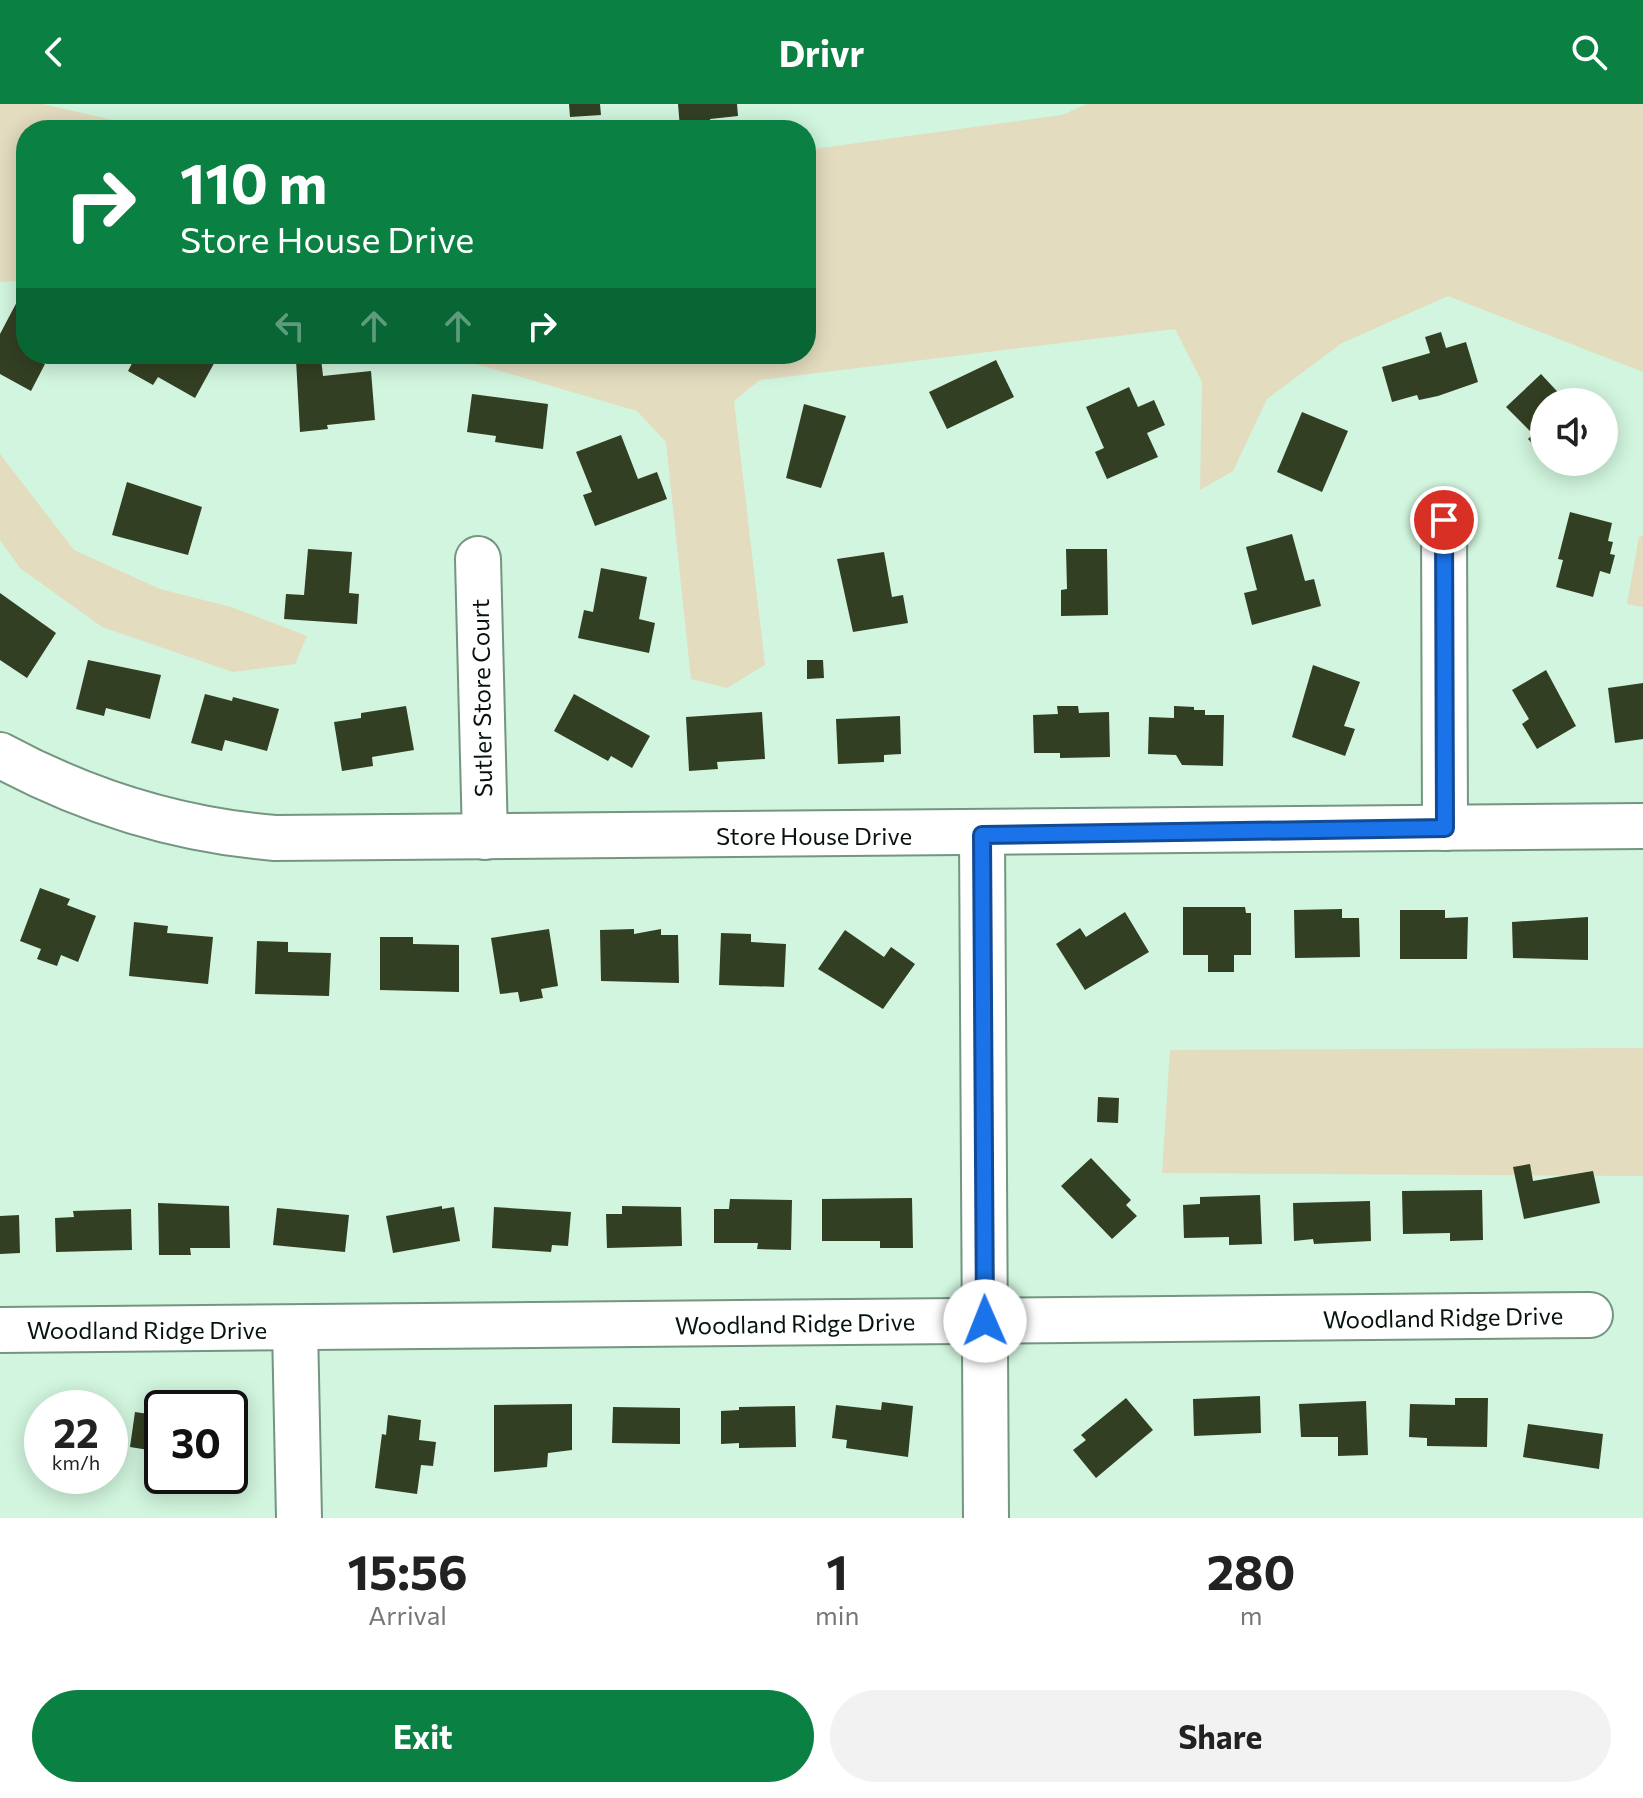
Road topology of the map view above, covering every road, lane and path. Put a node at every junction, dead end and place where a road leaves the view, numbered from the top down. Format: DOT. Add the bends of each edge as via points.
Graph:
graph roads {
  1 [pos="1444,520"];
  2 [pos="478,559"];
  3 [pos="0,755"];
  4 [pos="1643,826"];
  5 [pos="1445,828"];
  6 [pos="982,835"];
  7 [pos="485,837"];
  8 [pos="1590,1315"];
  9 [pos="985,1321"];
  10 [pos="295,1328"];
  11 [pos="0,1330"];
  12 [pos="299,1518"];
  13 [pos="986,1518"];
  1 -- 5 [label="street"];
  2 -- 7 [label="street, Sutler Store Court"];
  3 -- 7 [label="street, Store House Drive" via="115,808 231,834"];
  4 -- 5 [label="street, Store House Drive"];
  5 -- 6 [label="street, Store House Drive"];
  6 -- 7 [label="street, Store House Drive"];
  6 -- 9 [label="street"];
  8 -- 9 [label="street, Woodland Ridge Drive"];
  9 -- 10 [label="street, Woodland Ridge Drive"];
  9 -- 13 [label="street"];
  10 -- 11 [label="street, Woodland Ridge Drive"];
  10 -- 12 [label="street"];
}
